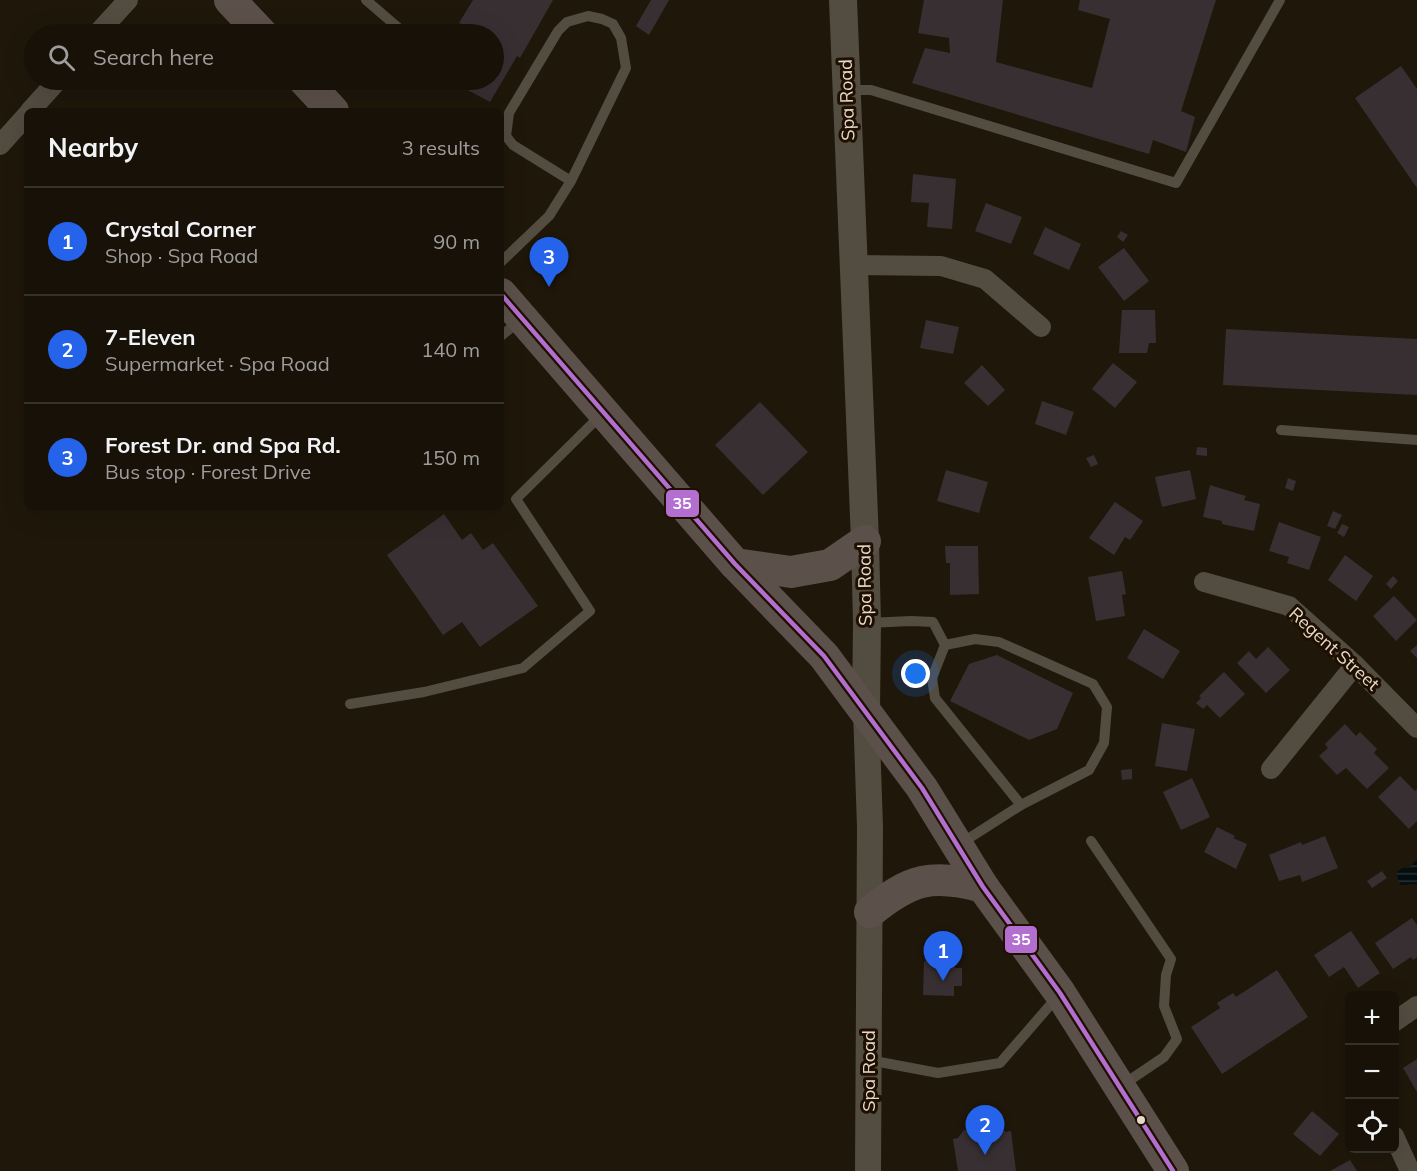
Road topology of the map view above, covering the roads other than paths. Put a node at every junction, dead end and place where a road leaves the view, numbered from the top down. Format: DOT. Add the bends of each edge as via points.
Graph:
graph roads {
  1 [pos="128,0"];
  2 [pos="230,0"];
  3 [pos="366,0"];
  4 [pos="843,0"];
  5 [pos="1280,0"];
  6 [pos="106,24"];
  7 [pos="253,24"];
  8 [pos="393,24"];
  9 [pos="49,90"];
  10 [pos="313,90"];
  11 [pos="847,90"];
  12 [pos="33,108"];
  13 [pos="330,108"];
  14 [pos="24,117"];
  15 [pos="0,145"];
  16 [pos="571,181"];
  17 [pos="504,259"];
  18 [pos="854,265"];
  19 [pos="504,303"];
  20 [pos="512,327"];
  21 [pos="1041,327"];
  22 [pos="604,413"];
  23 [pos="1281,430"];
  24 [pos="1417,440"];
  25 [pos="864,541"];
  26 [pos="735,564"];
  27 [pos="1204,582"];
  28 [pos="867,623"];
  29 [pos="945,645"];
  30 [pos="1355,665"];
  31 [pos="350,704"];
  32 [pos="866,710"];
  33 [pos="1417,728"];
  34 [pos="1271,769"];
  35 [pos="1020,805"];
  36 [pos="1091,841"];
  37 [pos="958,845"];
  38 [pos="983,887"];
  39 [pos="870,912"];
  40 [pos="1060,993"];
  41 [pos="1417,1006"];
  42 [pos="1399,1019"];
  43 [pos="869,1060"];
  44 [pos="1121,1086"];
  45 [pos="1399,1145"];
  46 [pos="1165,1165"];
  47 [pos="868,1171"];
  48 [pos="1410,1171"];
  1 -- 6 [label="street"];
  2 -- 7 [label="main road"];
  3 -- 8 [label="lane"];
  4 -- 11 [label="main road, Spa Road"];
  5 -- 11 [label="lane" via="1176,183 871,90"];
  9 -- 12 [label="street"];
  10 -- 13 [label="main road"];
  11 -- 18 [label="main road, Spa Road"];
  14 -- 15 [label="street"];
  16 -- 16 [label="lane" via="626,68 621,38 613,24 588,16 567,22 558,31 509,113 507,125 506,136 513,146"];
  16 -- 17 [label="lane" via="549,216"];
  18 -- 21 [label="street" via="941,266 985,279"];
  18 -- 25 [label="main road, Spa Road"];
  19 -- 20 [label="main road"];
  20 -- 22 [label="main road"];
  22 -- 26 [label="main road"];
  22 -- 31 [label="lane" via="516,499 590,611 523,668 430,691"];
  23 -- 24 [label="lane"];
  25 -- 26 [label="main road" via="830,565 820,567 791,572"];
  25 -- 28 [label="main road, Spa Road"];
  26 -- 32 [label="main road" via="824,656"];
  27 -- 30 [label="street, Regent Street" via="1289,606"];
  28 -- 29 [label="lane" via="933,622"];
  28 -- 32 [label="main road, Spa Road"];
  29 -- 35 [label="lane" via="932,678 935,698"];
  29 -- 35 [label="lane" via="975,639 999,642 1093,684 1107,707 1104,743 1089,770"];
  30 -- 33 [label="street, Regent Street"];
  30 -- 34 [label="street"];
  32 -- 37 [label="main road"];
  32 -- 39 [label="street, Spa Road"];
  35 -- 37 [label="lane"];
  36 -- 44 [label="lane" via="1171,958 1164,1006 1177,1039 1164,1057"];
  37 -- 38 [label="main road"];
  38 -- 39 [label="main road" via="961,881 921,882 894,892"];
  38 -- 40 [label="main road"];
  39 -- 43 [label="street, Spa Road"];
  40 -- 43 [label="lane" via="1000,1062 938,1073"];
  40 -- 44 [label="main road"];
  41 -- 42 [label="street"];
  43 -- 47 [label="street, Spa Road"];
  44 -- 46 [label="main road"];
  45 -- 48 [label="street"];
}
